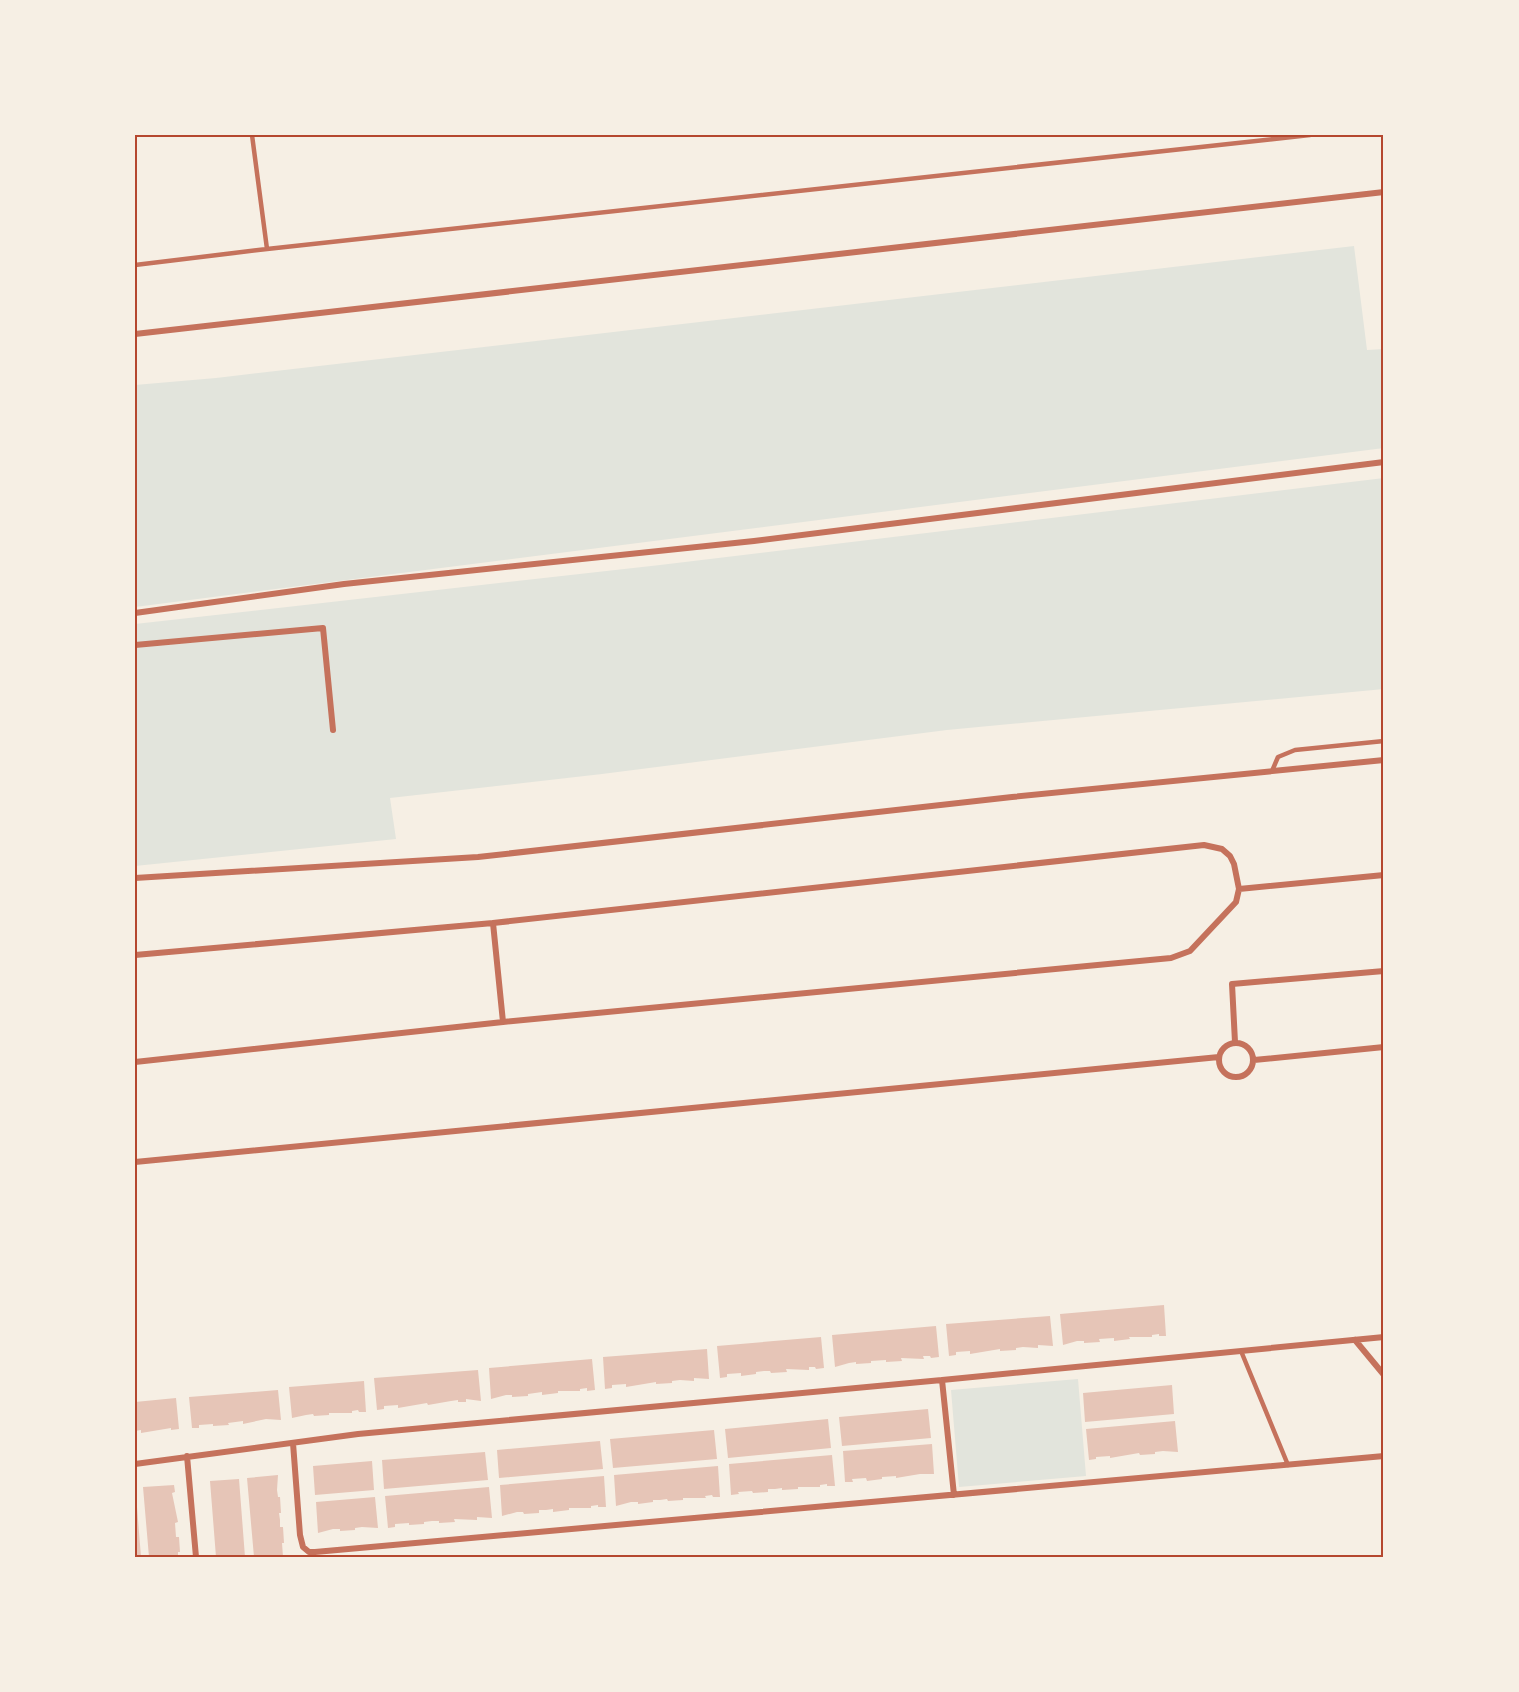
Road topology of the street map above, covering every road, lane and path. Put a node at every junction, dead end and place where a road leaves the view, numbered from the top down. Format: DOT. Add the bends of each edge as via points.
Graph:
graph roads {
  1 [pos="252,135"];
  2 [pos="1310,135"];
  3 [pos="1384,192"];
  4 [pos="267,249"];
  5 [pos="135,265"];
  6 [pos="135,334"];
  7 [pos="1384,462"];
  8 [pos="135,613"];
  9 [pos="135,645"];
  10 [pos="333,730"];
  11 [pos="1384,741"];
  12 [pos="1384,760"];
  13 [pos="1272,771"];
  14 [pos="1384,875"];
  15 [pos="135,878"];
  16 [pos="1239,889"];
  17 [pos="493,923"];
  18 [pos="135,955"];
  19 [pos="1384,971"];
  20 [pos="503,1022"];
  21 [pos="1235,1042"];
  22 [pos="1384,1047"];
  23 [pos="1219,1057"];
  24 [pos="1254,1060"];
  25 [pos="135,1062"];
  26 [pos="135,1162"];
  27 [pos="1384,1337"];
  28 [pos="1355,1340"];
  29 [pos="1241,1351"];
  30 [pos="1384,1375"];
  31 [pos="942,1380"];
  32 [pos="292,1443"];
  33 [pos="187,1456"];
  34 [pos="1384,1456"];
  35 [pos="135,1464"];
  36 [pos="1288,1465"];
  37 [pos="954,1495"];
  38 [pos="196,1557"];
  1 -- 4 [label="lane"];
  2 -- 4 [label="lane"];
  3 -- 6 [label="street"];
  4 -- 5 [label="lane"];
  7 -- 8 [label="street" via="754,541 344,584"];
  9 -- 10 [label="street" via="323,628"];
  11 -- 13 [label="lane" via="1295,750 1278,757"];
  12 -- 13 [label="street"];
  13 -- 15 [label="street" via="478,857"];
  14 -- 16 [label="street"];
  16 -- 17 [label="street" via="1230,856 1222,849 1204,845"];
  16 -- 20 [label="street" via="1236,902 1190,951 1171,958"];
  17 -- 18 [label="street"];
  17 -- 20 [label="street"];
  19 -- 21 [label="street" via="1232,984"];
  20 -- 25 [label="street"];
  21 -- 23 [label="street" via="1224,1047"];
  21 -- 24 [label="street" via="1250,1049"];
  22 -- 24 [label="street"];
  23 -- 24 [label="street" via="1221,1068 1235,1077 1246,1075"];
  23 -- 26 [label="street"];
  27 -- 28 [label="street"];
  28 -- 29 [label="street"];
  28 -- 30 [label="street"];
  29 -- 31 [label="street"];
  29 -- 36 [label="lane"];
  31 -- 32 [label="street"];
  31 -- 37 [label="street"];
  32 -- 33 [label="street"];
  32 -- 37 [label="street" via="300,1535 309,1552"];
  33 -- 35 [label="street"];
  33 -- 38 [label="street"];
  34 -- 36 [label="street"];
  36 -- 37 [label="street"];
}
